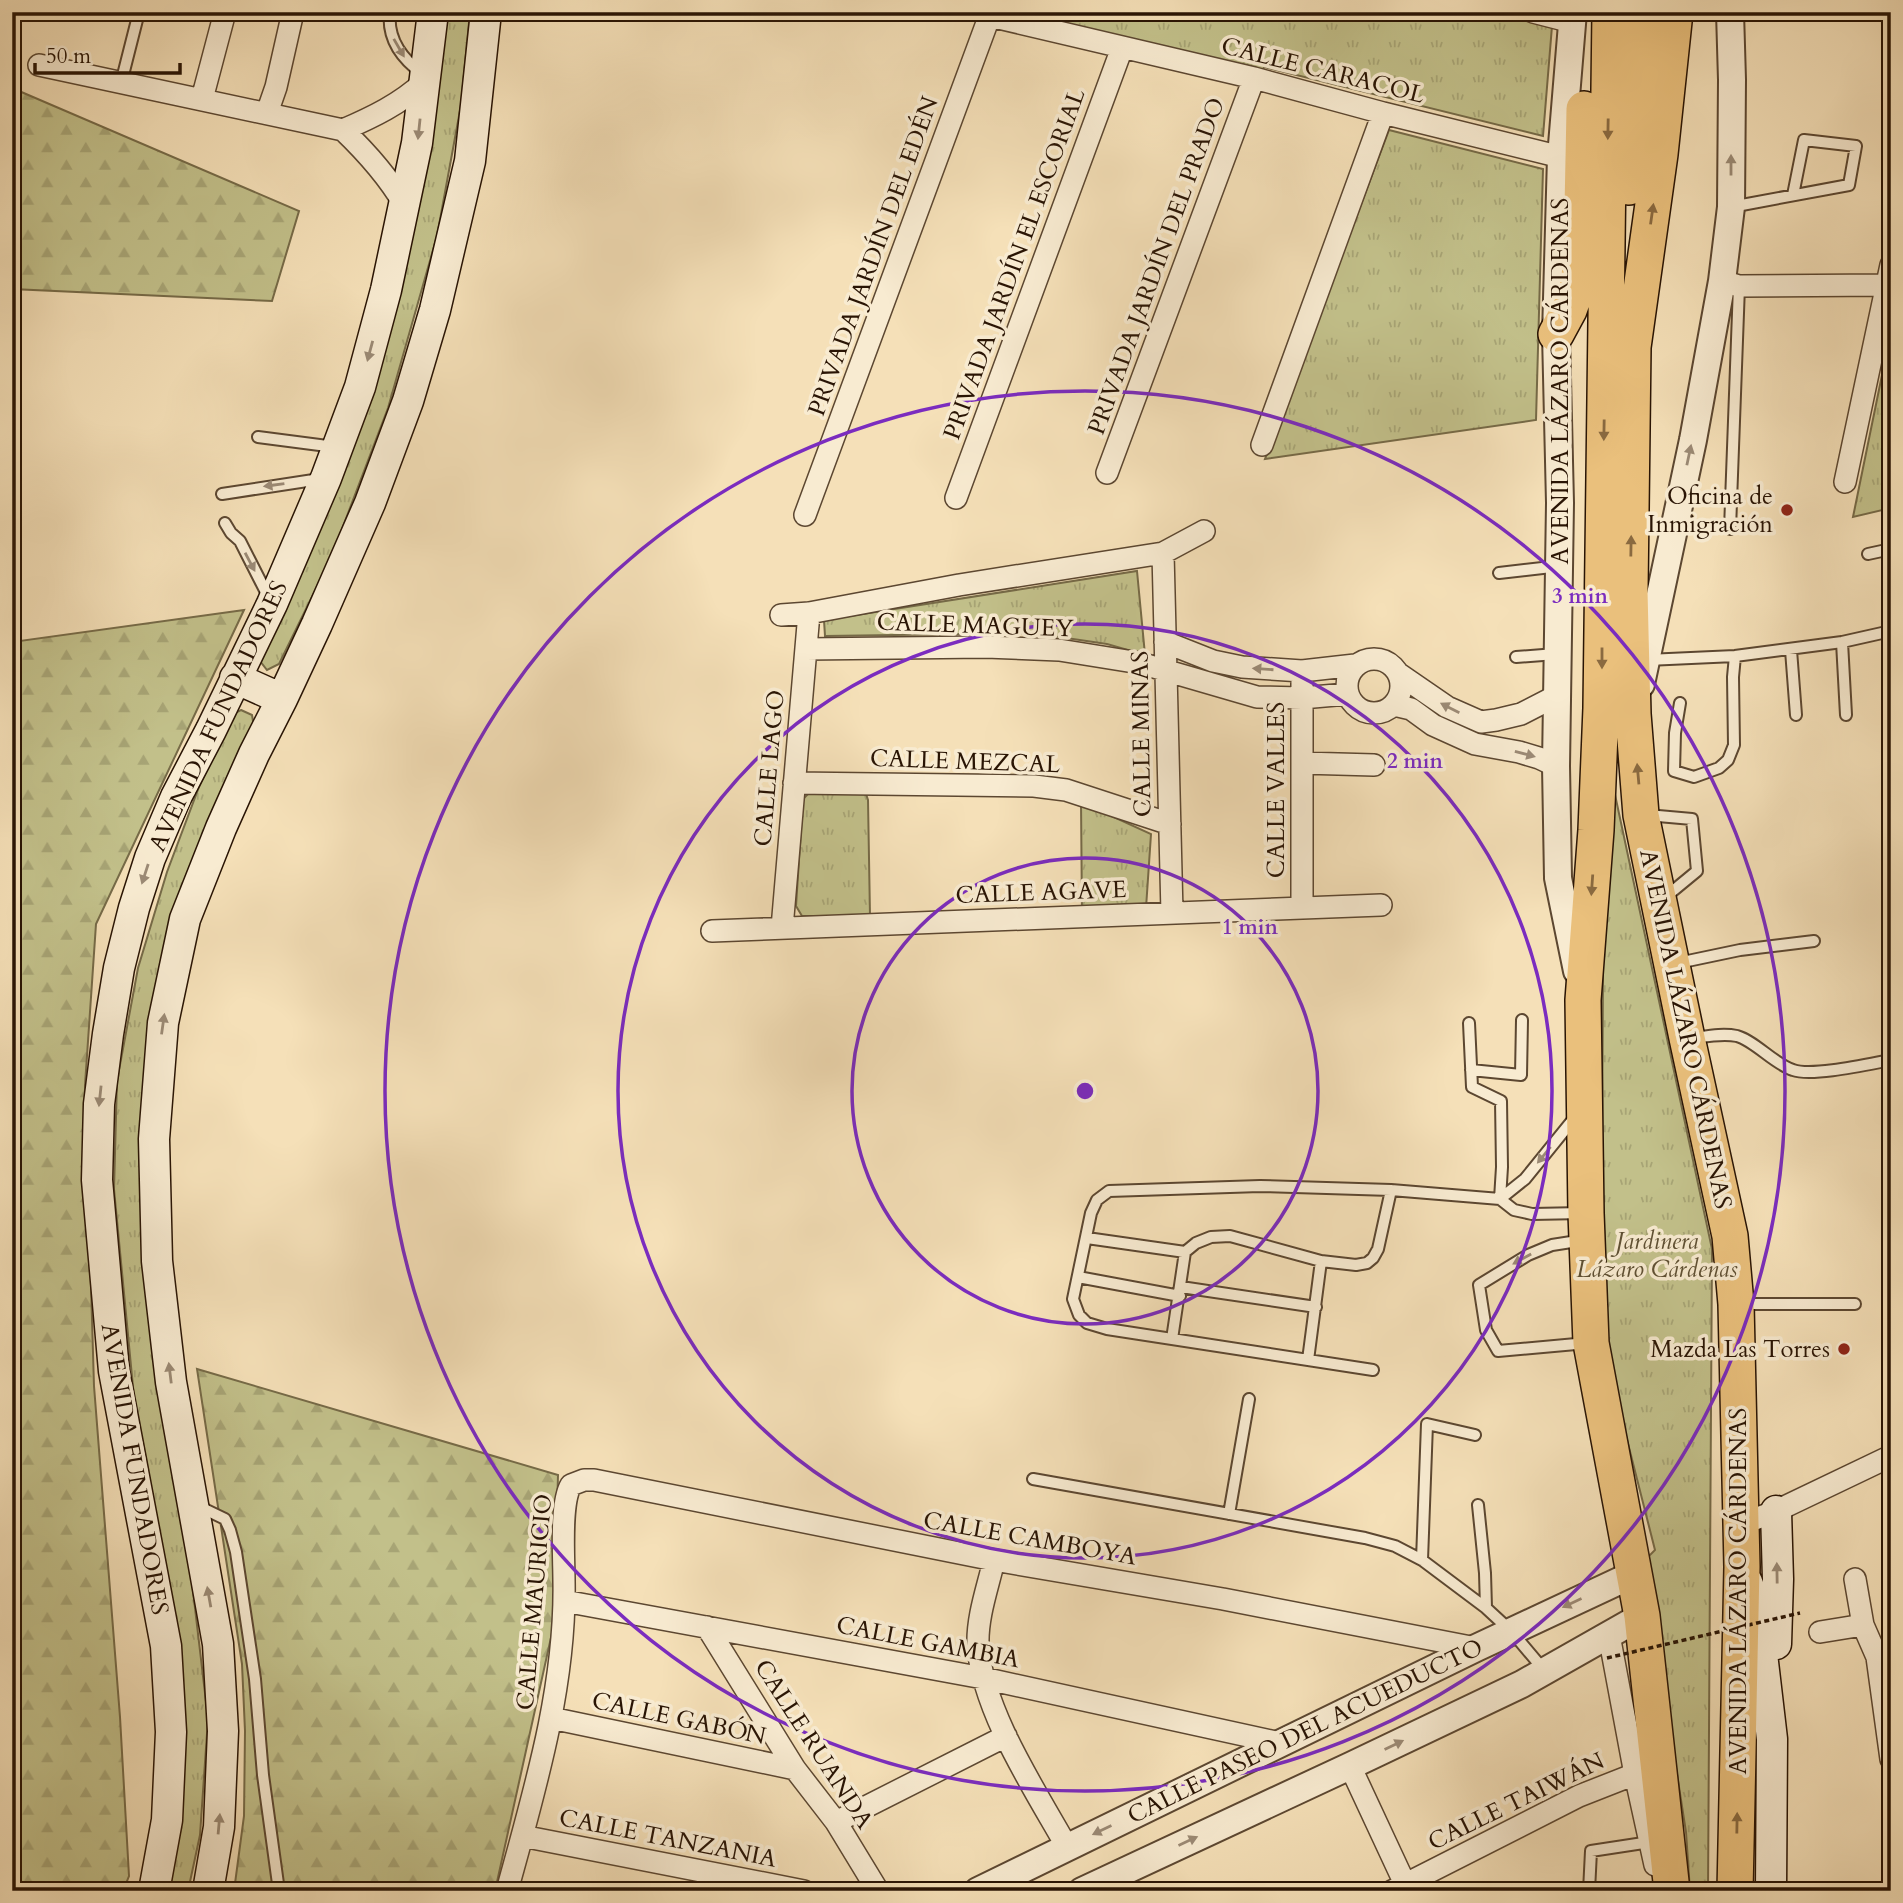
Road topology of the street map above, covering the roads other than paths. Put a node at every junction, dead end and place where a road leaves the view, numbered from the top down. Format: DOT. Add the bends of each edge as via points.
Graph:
graph roads {
  1 [pos="139,12"];
  2 [pos="225,12"];
  3 [pos="293,12"];
  4 [pos="390,12"];
  5 [pos="433,12"];
  6 [pos="486,12"];
  7 [pos="1533,12"];
  8 [pos="1640,12"];
  9 [pos="1675,12"];
  10 [pos="1730,12"];
  11 [pos="991,14"];
  12 [pos="1572,17"];
  13 [pos="1609,23"];
  14 [pos="1122,48"];
  15 [pos="39,65"];
  16 [pos="1254,78"];
  17 [pos="424,79"];
  18 [pos="121,83"];
  19 [pos="202,99"];
  20 [pos="267,113"];
  21 [pos="1383,113"];
  22 [pos="343,130"];
  23 [pos="1561,157"];
  24 [pos="1793,195"];
  25 [pos="404,204"];
  26 [pos="1731,207"];
  27 [pos="1889,275"];
  28 [pos="1731,283"];
  29 [pos="1556,334"];
  30 [pos="1605,389"];
  31 [pos="258,437"];
  32 [pos="1262,445"];
  33 [pos="338,447"];
  34 [pos="1107,473"];
  35 [pos="326,478"];
  36 [pos="1845,482"];
  37 [pos="222,494"];
  38 [pos="956,499"];
  39 [pos="805,515"];
  40 [pos="225,523"];
  41 [pos="1730,529"];
  42 [pos="1204,531"];
  43 [pos="1891,549"];
  44 [pos="1163,553"];
  45 [pos="1868,554"];
  46 [pos="1560,566"];
  47 [pos="1499,573"];
  48 [pos="272,604"];
  49 [pos="809,613"];
  50 [pos="781,615"];
  51 [pos="1891,631"];
  52 [pos="1165,642"];
  53 [pos="1842,642"];
  54 [pos="806,649"];
  55 [pos="1791,650"];
  56 [pos="1559,653"];
  57 [pos="1735,656"];
  58 [pos="1516,657"];
  59 [pos="1647,660"];
  60 [pos="1355,665"];
  61 [pos="1166,671"];
  62 [pos="1302,671"];
  63 [pos="1399,674"];
  64 [pos="235,678"];
  65 [pos="1347,694"];
  66 [pos="1558,695"];
  67 [pos="1302,698"];
  68 [pos="282,699"];
  69 [pos="1680,703"];
  70 [pos="1394,705"];
  71 [pos="1633,713"];
  72 [pos="1796,715"];
  73 [pos="1846,715"];
  74 [pos="1481,722"];
  75 [pos="1475,744"];
  76 [pos="1302,763"];
  77 [pos="1374,765"];
  78 [pos="1556,766"];
  79 [pos="794,783"];
  80 [pos="1641,815"];
  81 [pos="1170,824"];
  82 [pos="1659,903"];
  83 [pos="1381,905"];
  84 [pos="1302,908"];
  85 [pos="1172,913"];
  86 [pos="782,928"];
  87 [pos="712,931"];
  88 [pos="1814,941"];
  89 [pos="1672,964"];
  90 [pos="1583,1000"];
  91 [pos="1522,1020"];
  92 [pos="1469,1023"];
  93 [pos="1687,1038"];
  94 [pos="1891,1060"];
  95 [pos="1471,1070"];
  96 [pos="1584,1106"];
  97 [pos="1391,1190"];
  98 [pos="1500,1199"];
  99 [pos="1586,1226"];
  100 [pos="1087,1238"];
  101 [pos="1185,1252"];
  102 [pos="1321,1261"];
  103 [pos="1078,1277"];
  104 [pos="1181,1292"];
  105 [pos="1736,1304"];
  106 [pos="1855,1304"];
  107 [pos="1316,1307"];
  108 [pos="1172,1339"];
  109 [pos="1591,1343"];
  110 [pos="1308,1360"];
  111 [pos="1373,1370"];
  112 [pos="1249,1399"];
  113 [pos="1475,1435"];
  114 [pos="1891,1456"];
  115 [pos="1034,1479"];
  116 [pos="575,1482"];
  117 [pos="192,1503"];
  118 [pos="1478,1506"];
  119 [pos="1776,1511"];
  120 [pos="1229,1514"];
  121 [pos="1742,1524"];
  122 [pos="995,1560"];
  123 [pos="1422,1560"];
  124 [pos="1742,1567"];
  125 [pos="1634,1574"];
  126 [pos="1855,1579"];
  127 [pos="564,1601"];
  128 [pos="1486,1608"];
  129 [pos="1642,1616"];
  130 [pos="1863,1625"];
  131 [pos="707,1627"];
  132 [pos="1511,1632"];
  133 [pos="1820,1632"];
  134 [pos="1608,1646"];
  135 [pos="1476,1648"];
  136 [pos="1884,1654"];
  137 [pos="1544,1670"];
  138 [pos="983,1678"];
  139 [pos="551,1718"];
  140 [pos="1006,1736"];
  141 [pos="1772,1739"];
  142 [pos="1280,1743"];
  143 [pos="1891,1759"];
  144 [pos="1645,1761"];
  145 [pos="1350,1766"];
  146 [pos="795,1769"];
  147 [pos="835,1822"];
  148 [pos="522,1836"];
  149 [pos="1650,1842"];
  150 [pos="1067,1847"];
  151 [pos="1399,1888"];
  152 [pos="154,1891"];
  153 [pos="208,1891"];
  154 [pos="279,1891"];
  155 [pos="508,1891"];
  156 [pos="804,1891"];
  157 [pos="878,1891"];
  158 [pos="978,1891"];
  159 [pos="1082,1891"];
  160 [pos="1589,1891"];
  161 [pos="1661,1891"];
  162 [pos="1672,1891"];
  163 [pos="1735,1891"];
  164 [pos="1770,1891"];
  1 -- 18 [label="lane"];
  2 -- 19 [label="street"];
  3 -- 20 [label="street"];
  4 -- 17 [label="lane, one-way" via="395,46"];
  5 -- 17 [label="main road, AVENIDA FUNDADORES"];
  6 -- 68 [label="main road, AVENIDA FUNDADORES" via="470,161 408,401 370,503"];
  7 -- 12 [label="street"];
  8 -- 30 [label="highway" via="1621,306"];
  71 -- 9 [label="highway, AVENIDA LÁZARO CÁRDENAS, one-way" via="1633,347"];
  26 -- 10 [label="street, AVENIDA LÁZARO CÁRDENAS, one-way"];
  11 -- 14 [label="street, CALLE CARACOL"];
  11 -- 39 [label="street, PRIVADA JARDÍN DEL EDÉN"];
  12 -- 23 [label="street, AVENIDA LÁZARO CÁRDENAS"];
  13 -- 29 [label="highway" via="1587,79 1578,285"];
  13 -- 30 [label="highway, AVENIDA LÁZARO CÁRDENAS, one-way"];
  14 -- 16 [label="street, CALLE CARACOL"];
  14 -- 38 [label="street, PRIVADA JARDÍN EL ESCORIAL"];
  15 -- 18 [label="street"];
  16 -- 21 [label="street, CALLE CARACOL"];
  16 -- 34 [label="street, PRIVADA JARDÍN DEL PRADO"];
  17 -- 22 [label="street" via="410,95"];
  17 -- 25 [label="main road, AVENIDA FUNDADORES, one-way"];
  18 -- 19 [label="street"];
  19 -- 20 [label="street"];
  20 -- 22 [label="street"];
  21 -- 23 [label="street, CALLE CARACOL"];
  21 -- 32 [label="street"];
  22 -- 25 [label="street" via="372,158"];
  23 -- 29 [label="street, AVENIDA LÁZARO CÁRDENAS"];
  24 -- 24 [label="lane" via="1849,185 1856,146 1804,140"];
  24 -- 26 [label="lane"];
  25 -- 33 [label="main road, AVENIDA FUNDADORES, one-way" via="360,387"];
  26 -- 28 [label="street, AVENIDA LÁZARO CÁRDENAS"];
  27 -- 28 [label="street"];
  27 -- 36 [label="street"];
  28 -- 41 [label="lane"];
  59 -- 28 [label="street, AVENIDA LÁZARO CÁRDENAS, one-way"];
  29 -- 46 [label="street, AVENIDA LÁZARO CÁRDENAS"];
  30 -- 90 [label="highway, AVENIDA LÁZARO CÁRDENAS, one-way" via="1601,708"];
  31 -- 33 [label="lane"];
  33 -- 35 [label="main road, AVENIDA FUNDADORES"];
  35 -- 37 [label="lane, one-way"];
  35 -- 48 [label="main road, AVENIDA FUNDADORES"];
  40 -- 48 [label="lane, one-way" via="240,541"];
  42 -- 44 [label="street, CALLE MAGUEY"];
  43 -- 45 [label="lane"];
  44 -- 49 [label="street, CALLE MAGUEY" via="959,584"];
  44 -- 52 [label="street, CALLE MINAS"];
  46 -- 47 [label="lane"];
  46 -- 56 [label="street, AVENIDA LÁZARO CÁRDENAS"];
  48 -- 64 [label="main road, AVENIDA FUNDADORES"];
  49 -- 50 [label="street, CALLE MAGUEY"];
  49 -- 54 [label="street, CALLE LAGO"];
  51 -- 53 [label="lane"];
  52 -- 61 [label="street, CALLE MINAS"];
  62 -- 52 [label="street, one-way" via="1213,661"];
  53 -- 55 [label="lane"];
  53 -- 73 [label="lane"];
  54 -- 61 [label="street, CALLE MAGUEY" via="1059,650"];
  54 -- 79 [label="street, CALLE LAGO"];
  55 -- 57 [label="lane"];
  55 -- 72 [label="lane"];
  56 -- 58 [label="lane"];
  56 -- 66 [label="street, AVENIDA LÁZARO CÁRDENAS"];
  57 -- 59 [label="lane"];
  57 -- 69 [label="lane" via="1734,745 1719,768 1694,777 1674,771"];
  59 -- 71 [label="street, AVENIDA LÁZARO CÁRDENAS"];
  60 -- 62 [label="street"];
  60 -- 63 [label="street" via="1371,658 1387,662"];
  60 -- 65 [label="street" via="1347,678"];
  61 -- 67 [label="street, CALLE MAGUEY" via="1257,697"];
  61 -- 81 [label="street, CALLE MINAS"];
  62 -- 67 [label="street, CALLE VALLES"];
  63 -- 70 [label="street" via="1401,690"];
  74 -- 63 [label="street, one-way" via="1447,708"];
  64 -- 68 [label="main road"];
  64 -- 152 [label="main road, AVENIDA FUNDADORES, one-way" via="176,797 134,908 119,968 99,1104 97,1180 114,1371 163,1633 172,1732 167,1820"];
  65 -- 67 [label="street, CALLE MAGUEY"];
  65 -- 70 [label="street" via="1355,706 1368,713"];
  66 -- 74 [label="street" via="1521,714"];
  66 -- 78 [label="street, AVENIDA LÁZARO CÁRDENAS"];
  67 -- 76 [label="street, CALLE VALLES"];
  117 -- 68 [label="main road, AVENIDA FUNDADORES, one-way" via="157,1261 154,1139 163,1023 185,919 221,828"];
  70 -- 75 [label="street" via="1411,709"];
  80 -- 71 [label="highway, AVENIDA LÁZARO CÁRDENAS, one-way"];
  74 -- 75 [label="street"];
  75 -- 78 [label="street, one-way" via="1519,752"];
  76 -- 77 [label="street"];
  76 -- 84 [label="street, CALLE VALLES"];
  78 -- 90 [label="street, AVENIDA LÁZARO CÁRDENAS" via="1558,878"];
  79 -- 81 [label="street, CALLE MEZCAL" via="1034,786 1066,790"];
  79 -- 86 [label="street, CALLE LAGO"];
  80 -- 82 [label="highway, AVENIDA LÁZARO CÁRDENAS"];
  80 -- 82 [label="lane" via="1692,819 1698,871"];
  81 -- 85 [label="street, CALLE MINAS"];
  82 -- 89 [label="highway, AVENIDA LÁZARO CÁRDENAS"];
  83 -- 84 [label="street, CALLE AGAVE"];
  84 -- 85 [label="street, CALLE AGAVE"];
  85 -- 86 [label="street, CALLE AGAVE"];
  86 -- 87 [label="street, CALLE AGAVE"];
  88 -- 89 [label="lane"];
  89 -- 93 [label="highway, AVENIDA LÁZARO CÁRDENAS"];
  90 -- 96 [label="highway, AVENIDA LÁZARO CÁRDENAS"];
  91 -- 95 [label="lane" via="1521,1075"];
  92 -- 95 [label="lane"];
  93 -- 94 [label="lane" via="1739,1037 1794,1071 1817,1072"];
  93 -- 105 [label="highway, AVENIDA LÁZARO CÁRDENAS" via="1730,1236"];
  95 -- 98 [label="lane" via="1472,1087 1501,1101"];
  96 -- 98 [label="lane, one-way" via="1525,1179"];
  96 -- 99 [label="highway, AVENIDA LÁZARO CÁRDENAS"];
  97 -- 98 [label="lane"];
  97 -- 100 [label="lane" via="1260,1186 1109,1191 1097,1200"];
  97 -- 102 [label="lane" via="1373,1258 1356,1265"];
  98 -- 99 [label="lane" via="1514,1210"];
  99 -- 109 [label="highway, AVENIDA LÁZARO CÁRDENAS"];
  99 -- 109 [label="lane, one-way" via="1479,1285 1486,1330 1498,1350"];
  100 -- 101 [label="lane"];
  100 -- 103 [label="lane"];
  101 -- 102 [label="lane" via="1211,1237 1230,1236"];
  101 -- 104 [label="lane"];
  102 -- 107 [label="lane"];
  103 -- 104 [label="lane"];
  103 -- 108 [label="lane" via="1073,1299 1087,1323"];
  104 -- 107 [label="lane"];
  104 -- 108 [label="lane"];
  105 -- 106 [label="lane"];
  105 -- 121 [label="highway, AVENIDA LÁZARO CÁRDENAS"];
  107 -- 110 [label="lane"];
  108 -- 110 [label="lane"];
  109 -- 125 [label="highway, AVENIDA LÁZARO CÁRDENAS"];
  110 -- 111 [label="lane"];
  112 -- 120 [label="lane"];
  113 -- 123 [label="lane" via="1427,1424"];
  114 -- 119 [label="street"];
  115 -- 120 [label="lane"];
  116 -- 122 [label="street, CALLE CAMBOYA" via="594,1480"];
  116 -- 127 [label="street, CALLE MAURICIO" via="566,1496"];
  153 -- 117 [label="main road, AVENIDA FUNDADORES, one-way" via="219,1827 223,1731 218,1644"];
  117 -- 154 [label="lane" via="225,1519 236,1552"];
  118 -- 128 [label="lane"];
  119 -- 121 [label="street"];
  141 -- 119 [label="main road, one-way"];
  120 -- 123 [label="lane" via="1365,1538"];
  121 -- 124 [label="highway, AVENIDA LÁZARO CÁRDENAS"];
  122 -- 135 [label="street, CALLE CAMBOYA"];
  122 -- 138 [label="street" via="981,1612 978,1643"];
  123 -- 128 [label="lane"];
  124 -- 141 [label="main road" via="1757,1611"];
  163 -- 124 [label="highway, AVENIDA LÁZARO CÁRDENAS, one-way"];
  125 -- 129 [label="highway, AVENIDA LÁZARO CÁRDENAS"];
  125 -- 132 [label="street, CALLE PASEO DEL ACUEDUCTO, one-way"];
  126 -- 130 [label="street"];
  127 -- 131 [label="street, CALLE GAMBIA"];
  127 -- 139 [label="street, CALLE MAURICIO"];
  128 -- 132 [label="lane"];
  129 -- 134 [label="street, CALLE PASEO DEL ACUEDUCTO"];
  129 -- 144 [label="highway, AVENIDA LÁZARO CÁRDENAS"];
  130 -- 133 [label="street"];
  130 -- 136 [label="street"];
  131 -- 138 [label="street, CALLE GAMBIA"];
  131 -- 146 [label="street, CALLE RUANDA"];
  132 -- 135 [label="street, CALLE PASEO DEL ACUEDUCTO"];
  132 -- 137 [label="lane"];
  134 -- 137 [label="street, CALLE PASEO DEL ACUEDUCTO"];
  134 -- 144 [label="street" via="1622,1701"];
  135 -- 142 [label="street, CALLE PASEO DEL ACUEDUCTO"];
  136 -- 143 [label="street"];
  145 -- 137 [label="street, CALLE PASEO DEL ACUEDUCTO, one-way"];
  138 -- 140 [label="street"];
  138 -- 142 [label="street, CALLE GAMBIA"];
  139 -- 146 [label="street, CALLE GABÓN"];
  139 -- 148 [label="street, CALLE MAURICIO"];
  140 -- 147 [label="street"];
  140 -- 150 [label="street"];
  141 -- 164 [label="main road"];
  142 -- 150 [label="street, CALLE PASEO DEL ACUEDUCTO, one-way"];
  144 -- 149 [label="street"];
  144 -- 151 [label="street, CALLE TAIWÁN"];
  144 -- 162 [label="highway, AVENIDA LÁZARO CÁRDENAS"];
  145 -- 151 [label="street"];
  159 -- 145 [label="street, CALLE PASEO DEL ACUEDUCTO, one-way"];
  146 -- 147 [label="street, CALLE RUANDA"];
  147 -- 157 [label="street, CALLE RUANDA"];
  148 -- 155 [label="street, CALLE MAURICIO"];
  148 -- 156 [label="street, CALLE TANZANIA"];
  149 -- 160 [label="lane" via="1591,1851"];
  149 -- 161 [label="street"];
  150 -- 158 [label="street, CALLE PASEO DEL ACUEDUCTO"];
}
